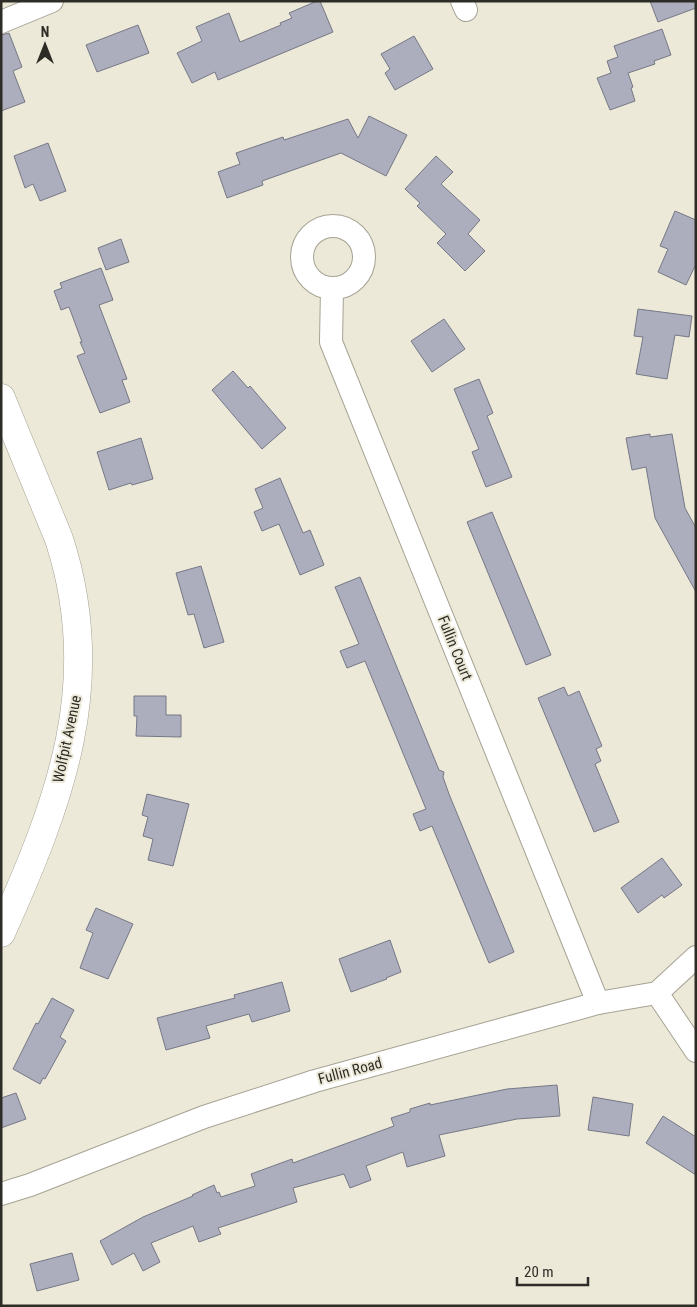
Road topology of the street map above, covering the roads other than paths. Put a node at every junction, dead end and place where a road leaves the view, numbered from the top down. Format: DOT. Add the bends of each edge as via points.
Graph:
graph roads {
  1 [pos="52,1"];
  2 [pos="1,22"];
  3 [pos="332,288"];
  4 [pos="1,398"];
  5 [pos="1,933"];
  6 [pos="696,957"];
  7 [pos="657,993"];
  8 [pos="598,1004"];
  9 [pos="696,1051"];
  10 [pos="1,1194"];
  1 -- 2 [label="street"];
  3 -- 8 [label="street, Fullin Court" via="331,342"];
  4 -- 5 [label="street, Wolfpit Avenue" via="66,562 76,612 79,666 73,724 60,780 27,875"];
  6 -- 7 [label="street"];
  7 -- 8 [label="street, Fullin Road"];
  7 -- 9 [label="street"];
  8 -- 10 [label="street, Fullin Road" via="296,1087 204,1117"];
}
